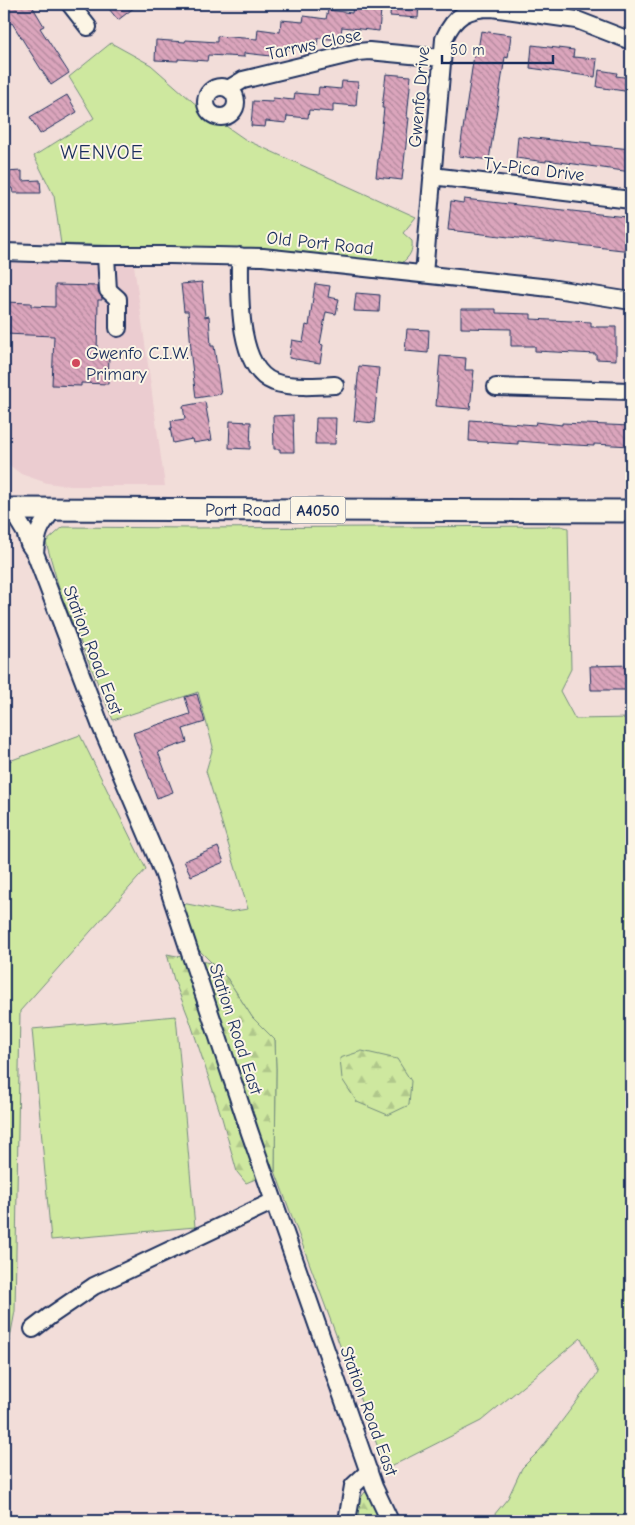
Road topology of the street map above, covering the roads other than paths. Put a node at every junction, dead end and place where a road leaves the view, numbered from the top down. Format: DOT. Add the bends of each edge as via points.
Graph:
graph roads {
  1 [pos="70,4"];
  2 [pos="88,27"];
  3 [pos="631,42"];
  4 [pos="442,58"];
  5 [pos="228,89"];
  6 [pos="432,176"];
  7 [pos="631,200"];
  8 [pos="4,252"];
  9 [pos="106,256"];
  10 [pos="240,256"];
  11 [pos="424,274"];
  12 [pos="631,301"];
  13 [pos="118,328"];
  14 [pos="335,385"];
  15 [pos="496,388"];
  16 [pos="631,391"];
  17 [pos="8,509"];
  18 [pos="54,509"];
  19 [pos="631,511"];
  20 [pos="35,553"];
  21 [pos="274,1201"];
  22 [pos="33,1329"];
  23 [pos="369,1471"];
  24 [pos="347,1521"];
  25 [pos="390,1521"];
  1 -- 2 [label="street"];
  3 -- 4 [label="street, Gwenfo Drive" via="577,20 482,8 462,14 455,20 444,39"];
  4 -- 5 [label="street, Tarrws Close" via="358,52 243,80"];
  4 -- 6 [label="street, Gwenfo Drive"];
  6 -- 7 [label="street, Ty-Pica Drive"];
  6 -- 11 [label="street, Gwenfo Drive"];
  8 -- 9 [label="street, Old Port Road"];
  9 -- 10 [label="street, Old Port Road"];
  9 -- 13 [label="street" via="108,290 118,299"];
  10 -- 11 [label="street, Old Port Road"];
  10 -- 14 [label="street" via="245,341 254,365 274,383"];
  11 -- 12 [label="street, Old Port Road" via="574,291"];
  15 -- 16 [label="street"];
  17 -- 18 [label="main road, Port Road / A4050"];
  17 -- 20 [label="street, Station Road East"];
  18 -- 19 [label="main road, Port Road / A4050"];
  18 -- 20 [label="street" via="40,528"];
  20 -- 21 [label="street, Station Road East" via="100,724 163,872"];
  21 -- 22 [label="street" via="94,1286"];
  21 -- 23 [label="street, Station Road East"];
  23 -- 24 [label="street" via="353,1486"];
  23 -- 25 [label="street, Station Road East"];
}
